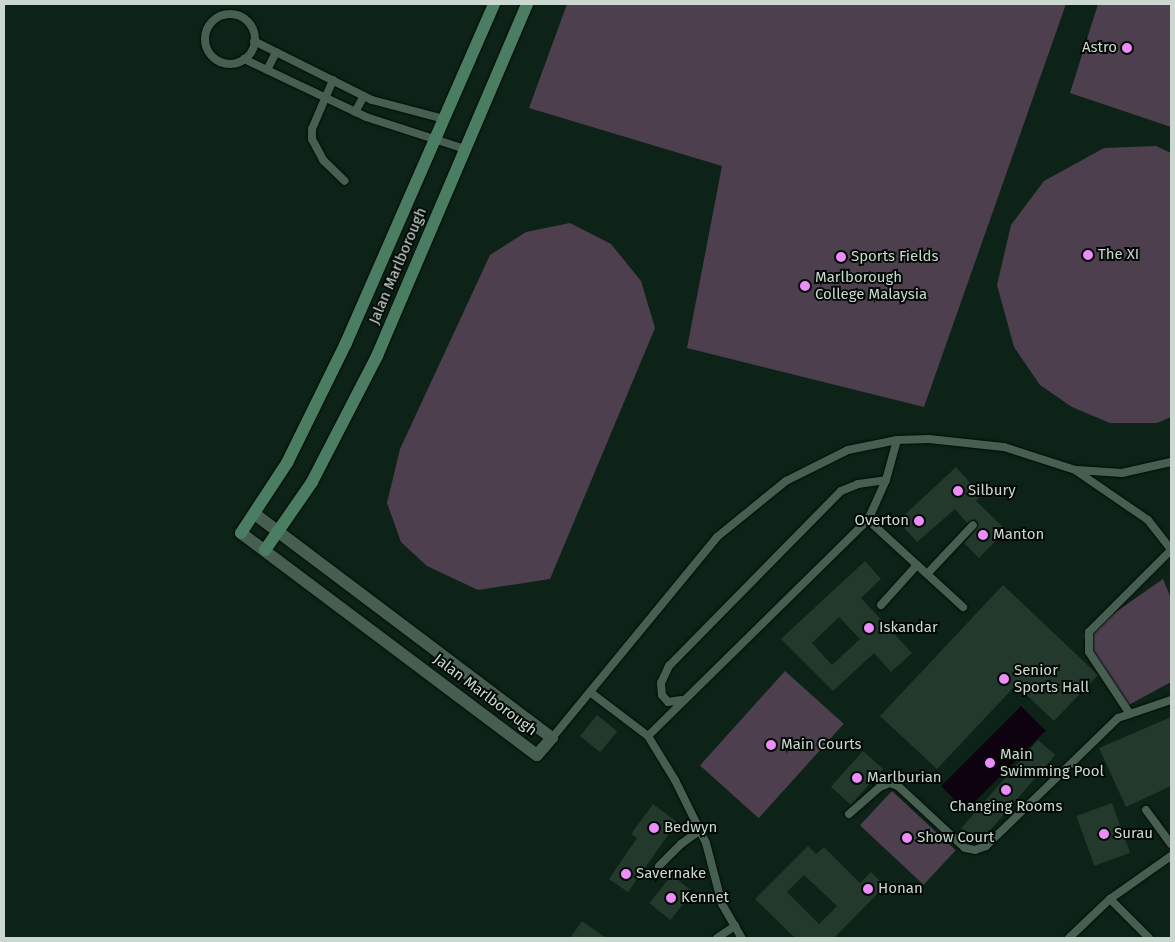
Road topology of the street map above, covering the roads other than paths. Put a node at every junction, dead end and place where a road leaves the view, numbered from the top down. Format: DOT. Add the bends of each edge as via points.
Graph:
graph roads {
  1 [pos="494,4"];
  2 [pos="527,4"];
  3 [pos="254,41"];
  4 [pos="276,52"];
  5 [pos="244,58"];
  6 [pos="267,70"];
  7 [pos="333,80"];
  8 [pos="364,96"];
  9 [pos="325,98"];
  10 [pos="356,112"];
  11 [pos="444,119"];
  12 [pos="435,139"];
  13 [pos="465,149"];
  14 [pos="345,181"];
  15 [pos="897,440"];
  16 [pos="1171,462"];
  17 [pos="1075,470"];
  18 [pos="886,480"];
  19 [pos="255,514"];
  20 [pos="868,520"];
  21 [pos="973,525"];
  22 [pos="279,531"];
  23 [pos="265,550"];
  24 [pos="1171,550"];
  25 [pos="917,565"];
  26 [pos="927,574"];
  27 [pos="881,605"];
  28 [pos="963,607"];
  29 [pos="590,692"];
  30 [pos="682,700"];
  31 [pos="1171,700"];
  32 [pos="1130,714"];
  33 [pos="648,736"];
  34 [pos="552,738"];
  35 [pos="1146,810"];
  36 [pos="849,814"];
  37 [pos="700,830"];
  38 [pos="1171,844"];
  39 [pos="1171,856"];
  40 [pos="659,866"];
  41 [pos="1110,900"];
  42 [pos="735,926"];
  43 [pos="716,938"];
  44 [pos="742,938"];
  45 [pos="1069,938"];
  46 [pos="1149,938"];
  1 -- 11 [label="street, Jalan Marlborough"];
  2 -- 13 [label="street, Jalan Marlborough"];
  3 -- 4 [label="lane"];
  3 -- 5 [label="lane"];
  3 -- 5 [label="lane" via="249,23 235,14 218,16 207,29 205,44 213,57 228,63"];
  4 -- 6 [label="lane"];
  4 -- 7 [label="lane"];
  5 -- 6 [label="lane"];
  6 -- 9 [label="lane"];
  7 -- 8 [label="lane"];
  7 -- 9 [label="lane"];
  8 -- 10 [label="lane"];
  8 -- 11 [label="lane"];
  9 -- 10 [label="lane"];
  9 -- 14 [label="lane" via="312,129 314,145"];
  10 -- 12 [label="lane"];
  11 -- 12 [label="street, Jalan Marlborough"];
  12 -- 13 [label="lane"];
  12 -- 19 [label="street, Jalan Marlborough" via="346,343 287,463"];
  13 -- 22 [label="street, Jalan Marlborough" via="377,356 312,482"];
  15 -- 17 [label="lane" via="929,439 1004,447"];
  15 -- 18 [label="lane"];
  15 -- 29 [label="lane" via="848,450 771,492 717,538"];
  16 -- 17 [label="lane" via="1122,473"];
  17 -- 24 [label="lane" via="1148,520"];
  18 -- 20 [label="lane"];
  18 -- 30 [label="lane" via="858,484 841,491 669,666 661,683 662,695 668,702"];
  19 -- 22 [label="street, Jalan Marlborough"];
  19 -- 23 [label="street, Jalan Marlborough" via="241,533"];
  20 -- 25 [label="lane"];
  20 -- 30 [label="lane"];
  21 -- 26 [label="lane"];
  22 -- 23 [label="street, Jalan Marlborough"];
  22 -- 34 [label="street, Jalan Marlborough"];
  23 -- 34 [label="street, Jalan Marlborough" via="537,755"];
  24 -- 32 [label="lane" via="1089,632 1089,652"];
  25 -- 26 [label="lane"];
  25 -- 27 [label="lane"];
  26 -- 28 [label="lane"];
  29 -- 33 [label="lane"];
  29 -- 34 [label="lane"];
  30 -- 33 [label="lane"];
  31 -- 32 [label="lane"];
  32 -- 36 [label="lane" via="1118,718 986,846 975,850 965,848 898,786 880,787"];
  33 -- 37 [label="lane"];
  35 -- 38 [label="lane"];
  37 -- 40 [label="lane"];
  37 -- 42 [label="lane" via="722,904"];
  39 -- 41 [label="lane"];
  41 -- 45 [label="lane"];
  41 -- 46 [label="lane"];
  42 -- 43 [label="lane"];
  42 -- 44 [label="lane"];
}
